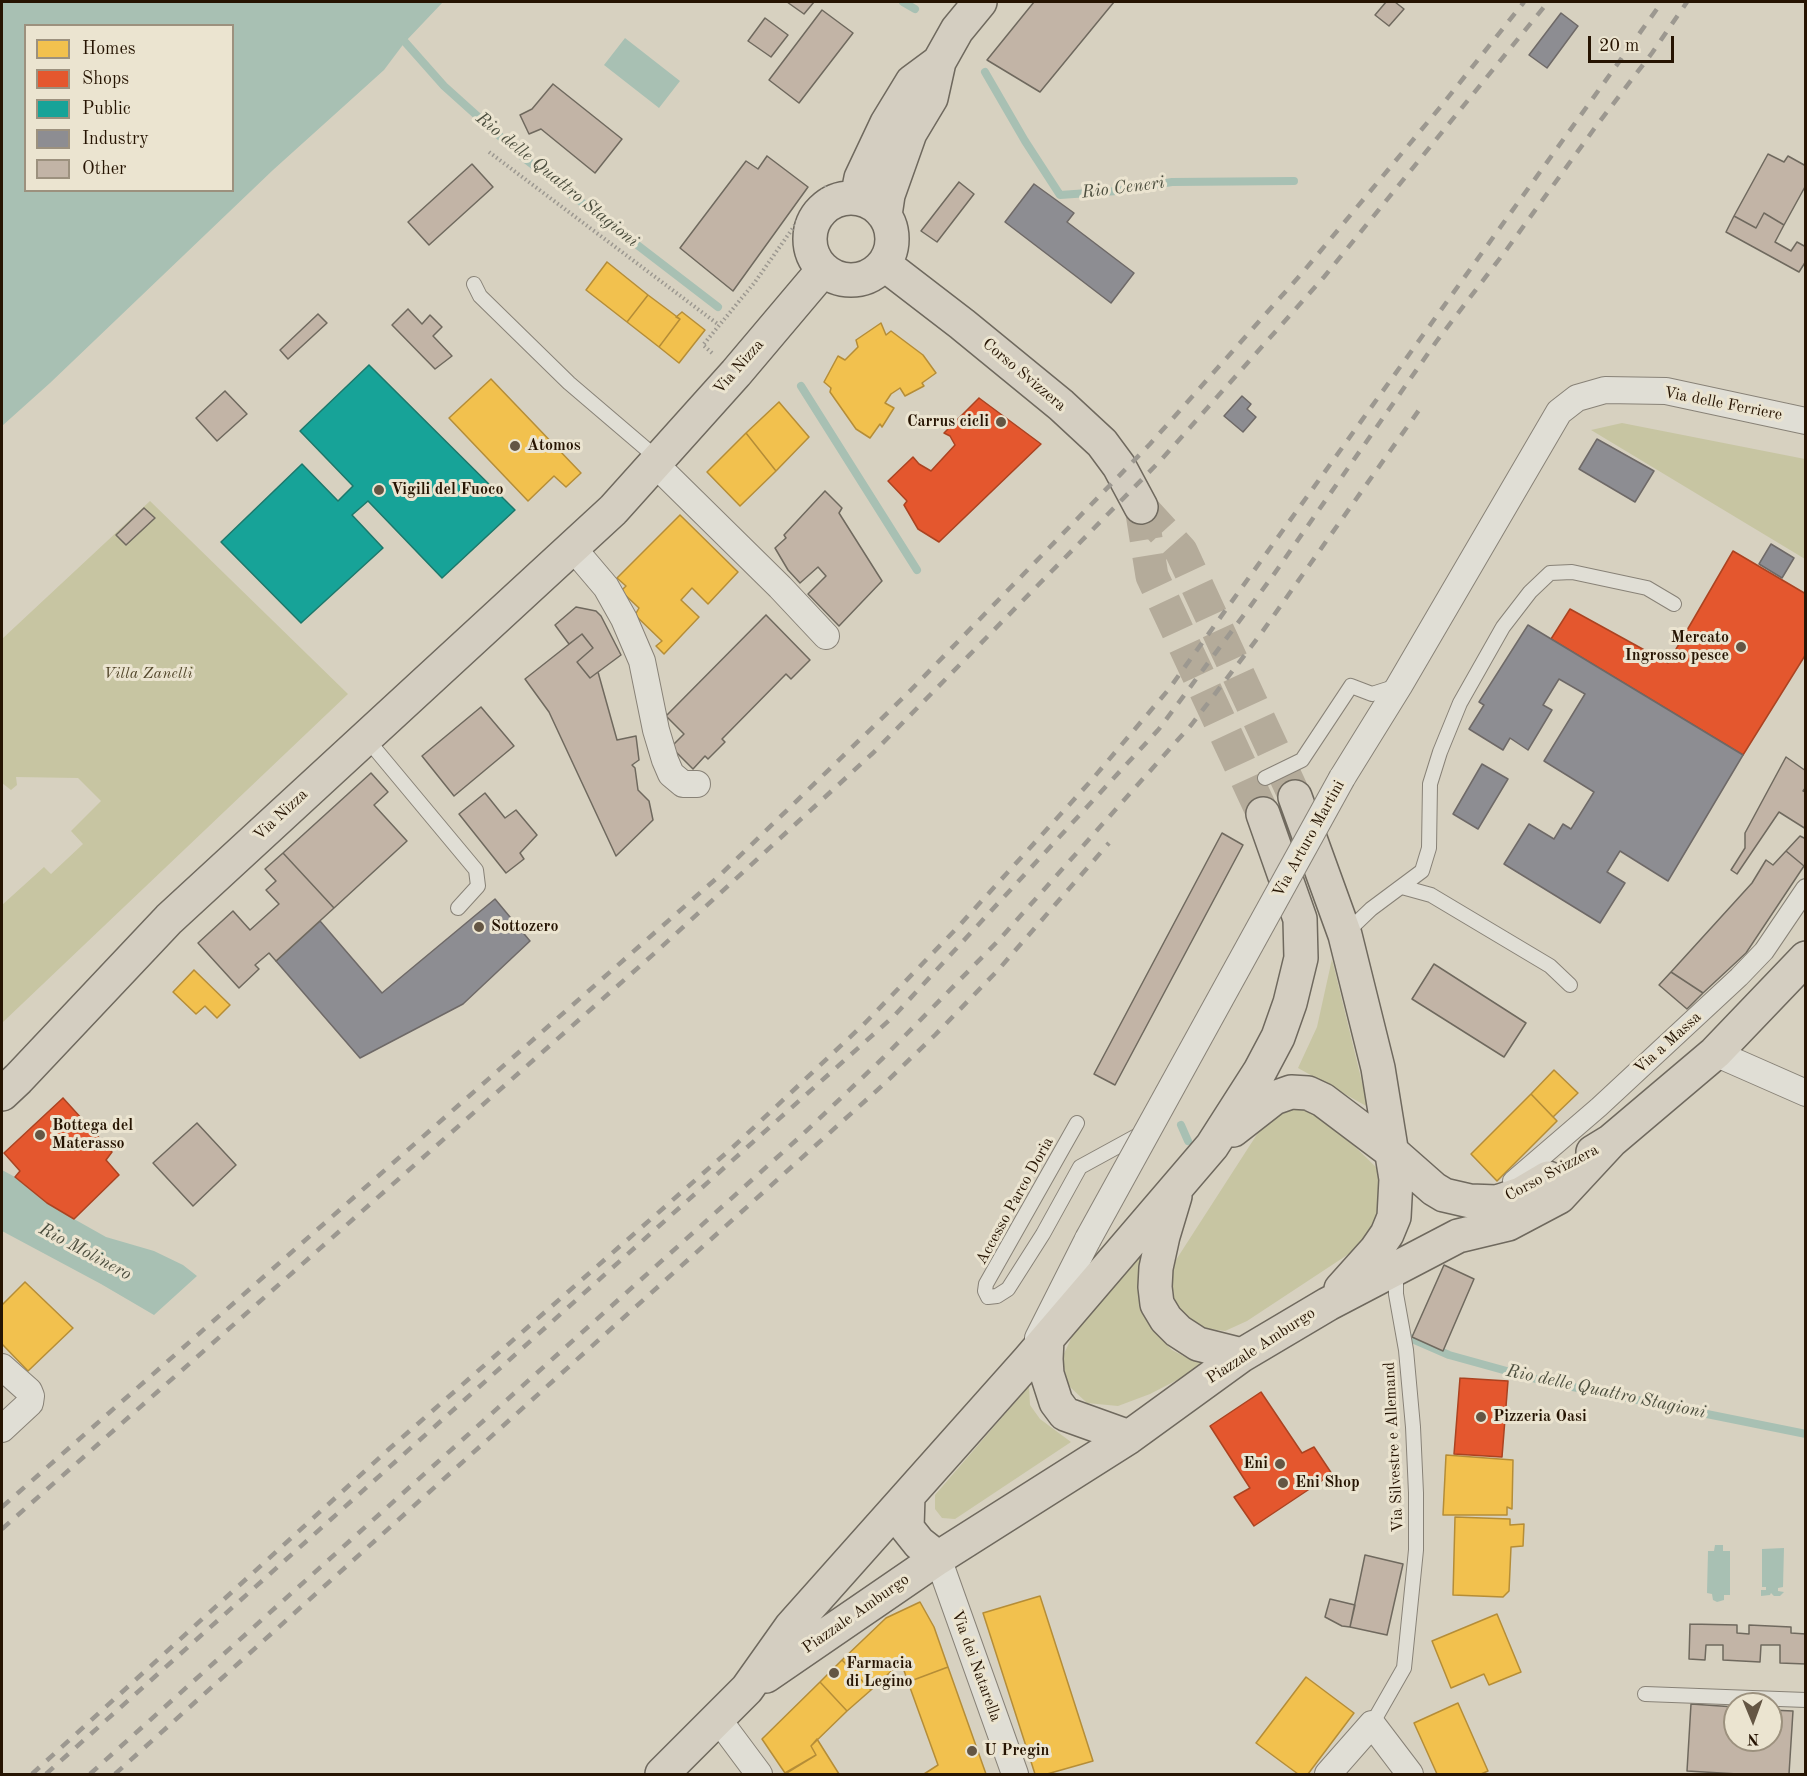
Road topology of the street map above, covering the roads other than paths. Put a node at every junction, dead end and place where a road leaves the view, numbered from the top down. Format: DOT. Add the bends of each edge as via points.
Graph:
graph roads {
  1 [pos="980,2"];
  2 [pos="939,62"];
  3 [pos="843,191"];
  4 [pos="885,215"];
  5 [pos="884,264"];
  6 [pos="823,270"];
  7 [pos="474,284"];
  8 [pos="1605,390"];
  9 [pos="1806,421"];
  10 [pos="656,461"];
  11 [pos="1142,507"];
  12 [pos="572,547"];
  13 [pos="1674,604"];
  14 [pos="826,636"];
  15 [pos="1400,686"];
  16 [pos="366,738"];
  17 [pos="1265,778"];
  18 [pos="697,784"];
  19 [pos="1295,797"];
  20 [pos="1263,814"];
  21 [pos="1402,887"];
  22 [pos="1806,889"];
  23 [pos="458,908"];
  24 [pos="1345,935"];
  25 [pos="1806,958"];
  26 [pos="1570,985"];
  27 [pos="1715,1053"];
  28 [pos="1806,1093"];
  29 [pos="2,1094"];
  30 [pos="1077,1123"];
  31 [pos="1149,1130"];
  32 [pos="1611,1141"];
  33 [pos="1212,1146"];
  34 [pos="1392,1152"];
  35 [pos="1513,1181"];
  36 [pos="1179,1183"];
  37 [pos="1395,1269"];
  38 [pos="1328,1304"];
  39 [pos="1041,1340"];
  40 [pos="1242,1354"];
  41 [pos="2,1367"];
  42 [pos="2,1429"];
  43 [pos="1129,1437"];
  44 [pos="908,1496"];
  45 [pos="938,1558"];
  46 [pos="747,1689"];
  47 [pos="1645,1694"];
  48 [pos="1806,1700"];
  49 [pos="718,1719"];
  50 [pos="1372,1724"];
  51 [pos="662,1774"];
  52 [pos="759,1774"];
  53 [pos="1015,1774"];
  54 [pos="1328,1774"];
  55 [pos="1410,1774"];
  1 -- 2 [label="main road" via="957,30"];
  2 -- 3 [label="main road" via="912,82 861,178"];
  2 -- 4 [label="main road" via="931,98 910,133"];
  3 -- 4 [label="main road"];
  3 -- 6 [label="main road" via="843,198 820,211 809,234 814,260"];
  4 -- 5 [label="main road" via="892,240"];
  5 -- 6 [label="main road" via="862,279 841,279"];
  5 -- 11 [label="main road, Corso Svizzera" via="1043,390 1102,443"];
  6 -- 10 [label="main road, Via Nizza"];
  7 -- 10 [label="lane" via="480,296 569,383"];
  8 -- 9 [label="street, Via delle Ferriere" via="1666,391"];
  8 -- 15 [label="street, Via Arturo Martini" via="1577,398 1559,412"];
  10 -- 12 [label="main road, Via Nizza" via="613,510"];
  10 -- 14 [label="street"];
  12 -- 16 [label="main road, Via Nizza"];
  12 -- 18 [label="street" via="606,587 638,650 656,730 671,774 683,784"];
  13 -- 21 [label="lane" via="1647,588 1572,572 1550,573 1530,592 1503,627 1460,703 1430,784 1429,848 1422,871"];
  15 -- 17 [label="lane" via="1372,694 1351,686 1302,760"];
  15 -- 31 [label="street, Via Arturo Martini, bridge" via="1342,778"];
  16 -- 23 [label="lane" via="476,870 478,886"];
  16 -- 29 [label="main road, Via Nizza" via="169,919"];
  19 -- 24 [label="main road"];
  20 -- 33 [label="main road, Piazzale Amburgo" via="1300,919 1301,958 1278,1037"];
  21 -- 24 [label="lane" via="1371,909"];
  21 -- 26 [label="lane" via="1431,895 1550,966"];
  22 -- 35 [label="street, Via a Massa" via="1764,951 1739,977"];
  24 -- 34 [label="main road" via="1378,1068"];
  25 -- 27 [label="main road, Corso Svizzera"];
  27 -- 28 [label="street"];
  27 -- 32 [label="main road, Corso Svizzera"];
  30 -- 31 [label="lane, Accesso Parco Doria" via="986,1284 988,1297 1008,1289 1080,1167"];
  31 -- 39 [label="street, Via Arturo Martini, bridge" via="1088,1239"];
  32 -- 34 [label="main road, Corso Svizzera" via="1521,1194 1497,1202 1444,1195"];
  32 -- 37 [label="main road, Piazzale Amburgo" via="1559,1197 1508,1224 1458,1236"];
  33 -- 34 [label="main road, Piazzale Amburgo" via="1274,1098 1291,1092 1308,1093 1323,1100"];
  33 -- 36 [label="main road, Piazzale Amburgo"];
  34 -- 38 [label="main road, Piazzale Amburgo" via="1396,1179 1394,1217 1376,1250"];
  36 -- 39 [label="main road, Piazzale Amburgo"];
  36 -- 40 [label="main road" via="1156,1268 1157,1304 1178,1331 1198,1344"];
  37 -- 38 [label="main road, Piazzale Amburgo"];
  37 -- 50 [label="lane, Via Silvestre e Allemand" via="1413,1427 1416,1550 1404,1668"];
  38 -- 40 [label="main road, Piazzale Amburgo"];
  39 -- 43 [label="main road" via="1056,1402 1065,1414"];
  39 -- 44 [label="main road, Piazzale Amburgo"];
  40 -- 43 [label="main road, Piazzale Amburgo"];
  41 -- 42 [label="street" via="31,1396 30,1402"];
  43 -- 45 [label="main road, Piazzale Amburgo"];
  44 -- 45 [label="main road" via="907,1528"];
  44 -- 46 [label="main road, Piazzale Amburgo" via="791,1627"];
  45 -- 46 [label="main road, Piazzale Amburgo"];
  45 -- 53 [label="street, Via dei Natarella"];
  46 -- 49 [label="main road"];
  47 -- 48 [label="lane"];
  49 -- 51 [label="main road"];
  49 -- 52 [label="street"];
  50 -- 54 [label="street"];
  50 -- 55 [label="street"];
}
